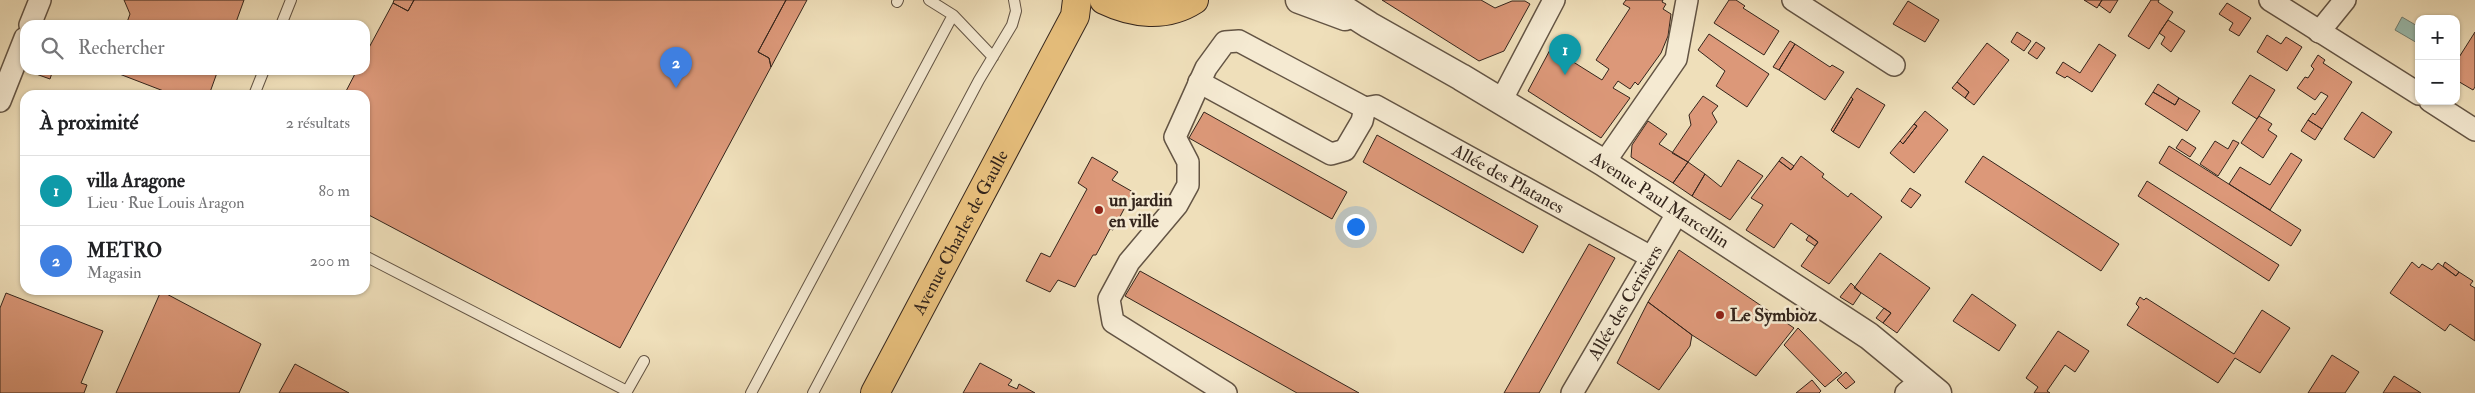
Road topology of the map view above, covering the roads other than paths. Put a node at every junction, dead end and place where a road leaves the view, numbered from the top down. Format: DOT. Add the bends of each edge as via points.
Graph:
graph roads {
  1 [pos="40,0"];
  2 [pos="291,0"];
  3 [pos="929,0"];
  4 [pos="1014,0"];
  5 [pos="1077,0"];
  6 [pos="1194,0"];
  7 [pos="1299,0"];
  8 [pos="1330,0"];
  9 [pos="1554,0"];
  10 [pos="1687,0"];
  11 [pos="1793,0"];
  12 [pos="2270,0"];
  13 [pos="2345,0"];
  14 [pos="1109,2"];
  15 [pos="953,15"];
  16 [pos="32,20"];
  17 [pos="283,20"];
  18 [pos="1369,25"];
  19 [pos="2319,32"];
  20 [pos="20,51"];
  21 [pos="993,57"];
  22 [pos="1894,65"];
  23 [pos="1047,70"];
  24 [pos="262,75"];
  25 [pos="1196,89"];
  26 [pos="256,90"];
  27 [pos="2415,92"];
  28 [pos="1501,100"];
  29 [pos="0,101"];
  30 [pos="2436,105"];
  31 [pos="1365,108"];
  32 [pos="2475,130"];
  33 [pos="1604,163"];
  34 [pos="1678,212"];
  35 [pos="1651,257"];
  36 [pos="370,259"];
  37 [pos="644,361"];
  38 [pos="1922,389"];
  39 [pos="627,392"];
  40 [pos="751,393"];
  41 [pos="813,393"];
  42 [pos="875,393"];
  43 [pos="1226,393"];
  44 [pos="1572,393"];
  1 -- 16 [label="street"];
  2 -- 17 [label="lane"];
  3 -- 15 [label="lane"];
  4 -- 21 [label="lane" via="1016,11 1012,25"];
  5 -- 23 [label="main road, Avenue Charles de Gaulle" via="1075,16"];
  6 -- 14 [label="main road" via="1163,12 1135,12"];
  7 -- 18 [label="street, Avenue Paul Marcellin"];
  8 -- 18 [label="street, Avenue Paul Marcellin"];
  9 -- 28 [label="street"];
  10 -- 33 [label="street" via="1676,60"];
  11 -- 22 [label="street"];
  12 -- 19 [label="street"];
  13 -- 19 [label="street"];
  14 -- 23 [label="main road, Avenue Charles de Gaulle"];
  15 -- 21 [label="lane"];
  15 -- 40 [label="lane"];
  18 -- 28 [label="street, Avenue Paul Marcellin"];
  19 -- 27 [label="street"];
  20 -- 29 [label="street"];
  21 -- 41 [label="lane"];
  23 -- 42 [label="main road, Avenue Charles de Gaulle"];
  24 -- 26 [label="lane"];
  25 -- 31 [label="street" via="1331,154 1345,150 1362,121"];
  25 -- 31 [label="street, Allée des Platanes" via="1206,68 1225,42 1239,41"];
  25 -- 43 [label="street" via="1175,137 1188,162 1188,185 1177,205 1129,262 1109,299 1113,322"];
  28 -- 33 [label="street, Avenue Paul Marcellin"];
  30 -- 32 [label="street"];
  31 -- 35 [label="street, Allée des Platanes" via="1376,106"];
  33 -- 34 [label="street, Avenue Paul Marcellin"];
  34 -- 35 [label="street, Allée des Cerisiers"];
  34 -- 38 [label="street, Avenue Paul Marcellin" via="1869,336"];
  35 -- 44 [label="street, Allée des Cerisiers"];
  36 -- 39 [label="lane"];
  37 -- 39 [label="lane"];
}
